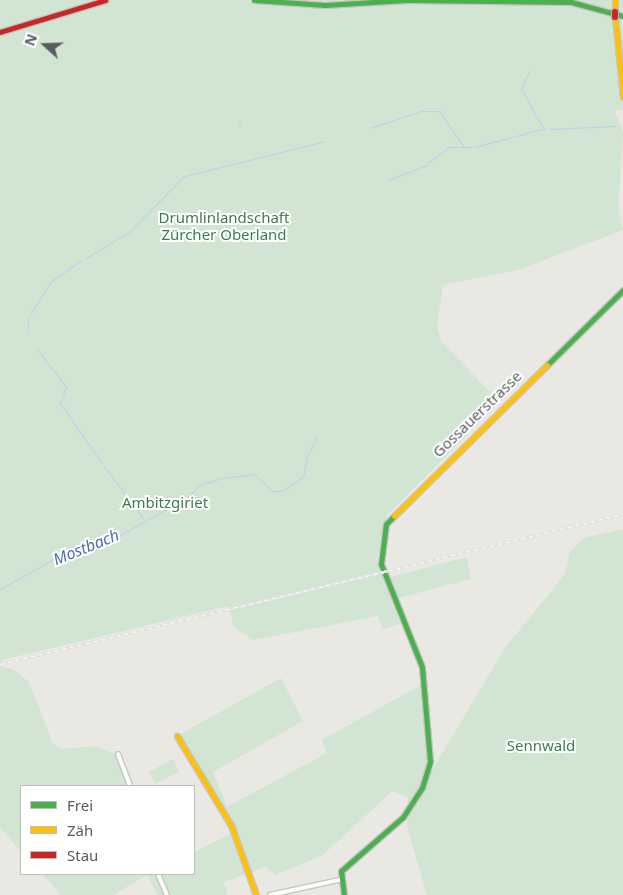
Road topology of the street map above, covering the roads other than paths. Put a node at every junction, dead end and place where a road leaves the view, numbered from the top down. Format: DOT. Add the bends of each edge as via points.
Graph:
graph roads {
  1 [pos="105,0"];
  2 [pos="254,0"];
  3 [pos="615,0"];
  4 [pos="578,2"];
  5 [pos="623,16"];
  6 [pos="0,32"];
  7 [pos="623,96"];
  8 [pos="623,290"];
  9 [pos="177,736"];
  10 [pos="118,754"];
  11 [pos="130,785"];
  12 [pos="158,875"];
  13 [pos="339,880"];
  14 [pos="293,893"];
  15 [pos="167,895"];
  16 [pos="256,895"];
  17 [pos="270,895"];
  18 [pos="344,895"];
  1 -- 6 [label="main road"];
  2 -- 4 [label="main road" via="325,5 407,0"];
  3 -- 7 [label="main road"];
  4 -- 5 [label="main road"];
  8 -- 13 [label="main road, Gossauerstrasse" via="394,511 382,536 383,572 422,667 430,761 422,788 403,817 344,866"];
  9 -- 16 [label="main road" via="231,825"];
  10 -- 11 [label="street"];
  12 -- 15 [label="street"];
  13 -- 14 [label="street"];
  13 -- 18 [label="main road"];
  14 -- 17 [label="street"];
}
